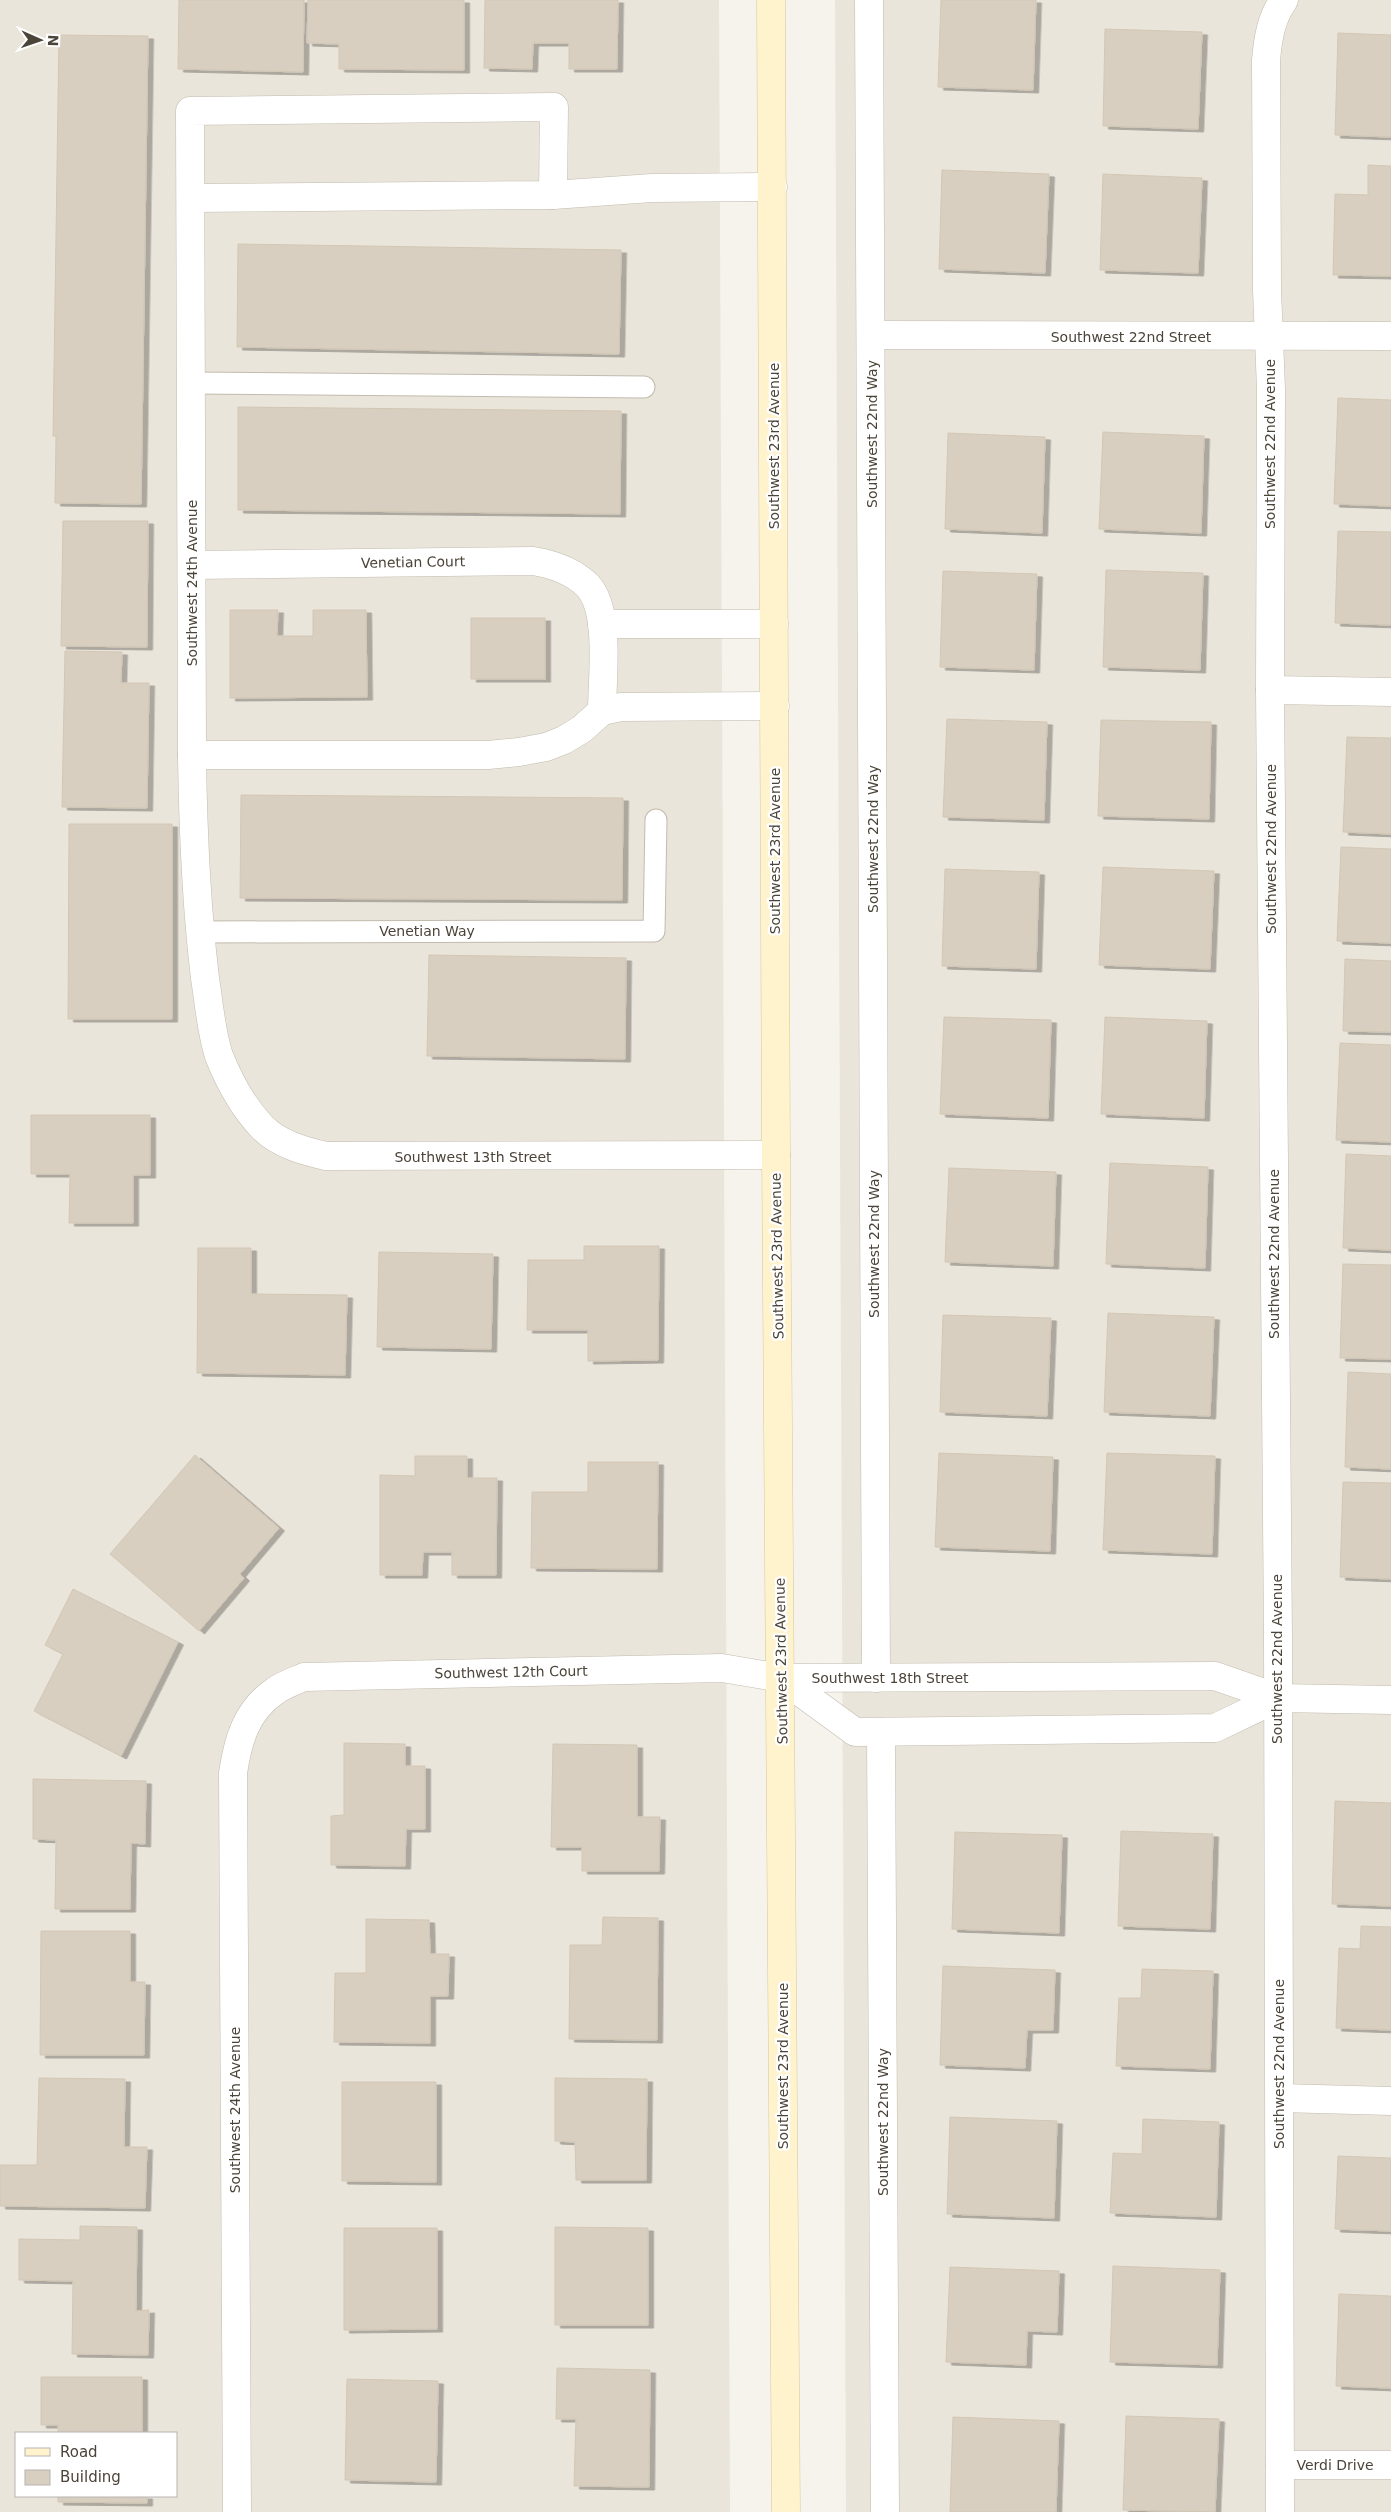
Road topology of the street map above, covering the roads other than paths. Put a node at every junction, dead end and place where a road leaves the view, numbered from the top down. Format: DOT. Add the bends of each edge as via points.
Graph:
graph roads {
  1 [pos="771,0"];
  2 [pos="869,0"];
  3 [pos="1284,0"];
  4 [pos="773,187"];
  5 [pos="552,195"];
  6 [pos="191,198"];
  7 [pos="872,335"];
  8 [pos="1391,336"];
  9 [pos="1269,337"];
  10 [pos="191,383"];
  11 [pos="644,387"];
  12 [pos="192,564"];
  13 [pos="602,624"];
  14 [pos="774,624"];
  15 [pos="1270,690"];
  16 [pos="1391,692"];
  17 [pos="775,706"];
  18 [pos="602,711"];
  19 [pos="192,755"];
  20 [pos="656,820"];
  21 [pos="199,932"];
  22 [pos="219,1054"];
  23 [pos="776,1155"];
  24 [pos="781,1678"];
  25 [pos="876,1678"];
  26 [pos="1278,1698"];
  27 [pos="1391,1700"];
  28 [pos="253,1712"];
  29 [pos="881,1732"];
  30 [pos="1280,2098"];
  31 [pos="1391,2101"];
  32 [pos="1391,2465"];
  33 [pos="1280,2466"];
  34 [pos="237,2512"];
  35 [pos="786,2512"];
  36 [pos="885,2512"];
  37 [pos="1280,2512"];
  1 -- 4 [label="street, Southwest 23rd Avenue"];
  2 -- 7 [label="street, Southwest 22nd Way"];
  3 -- 9 [label="street, Southwest 22nd Avenue" via="1273,19 1266,60"];
  4 -- 5 [label="street" via="652,188"];
  4 -- 14 [label="street, Southwest 23rd Avenue"];
  5 -- 6 [label="street"];
  5 -- 6 [label="street, Southwest 24th Avenue" via="554,106 190,111"];
  6 -- 10 [label="street, Southwest 24th Avenue"];
  7 -- 9 [label="street, Southwest 22nd Street"];
  7 -- 25 [label="street, Southwest 22nd Way"];
  8 -- 9 [label="street, Southwest 22nd Street"];
  9 -- 15 [label="street, Southwest 22nd Avenue"];
  10 -- 11 [label="lane"];
  10 -- 12 [label="street, Southwest 24th Avenue"];
  12 -- 13 [label="street, Venetian Court" via="532,561 554,565 589,587"];
  12 -- 19 [label="street, Southwest 24th Avenue"];
  13 -- 14 [label="street"];
  13 -- 18 [label="street, Venetian Court"];
  14 -- 17 [label="street, Southwest 23rd Avenue"];
  15 -- 16 [label="street"];
  15 -- 26 [label="street, Southwest 22nd Avenue"];
  17 -- 18 [label="street" via="621,707"];
  17 -- 23 [label="street, Southwest 23rd Avenue"];
  18 -- 19 [label="street" via="564,740 519,752 478,755"];
  19 -- 21 [label="street, Southwest 24th Avenue"];
  20 -- 21 [label="lane, Venetian Way" via="654,930"];
  21 -- 22 [label="street, Southwest 24th Avenue"];
  22 -- 23 [label="street, Southwest 13th Street" via="247,1109 263,1128 285,1144 326,1156"];
  23 -- 24 [label="street, Southwest 23rd Avenue"];
  24 -- 25 [label="street, Southwest 18th Street"];
  24 -- 28 [label="street, Southwest 12th Court" via="722,1668 304,1677 275,1690"];
  24 -- 29 [label="street, Southwest 18th Street" via="854,1732"];
  24 -- 35 [label="street, Southwest 23rd Avenue"];
  25 -- 26 [label="street, Southwest 18th Street" via="1215,1676"];
  26 -- 27 [label="street, Southwest 18th Street"];
  26 -- 29 [label="street, Southwest 18th Street" via="1215,1728"];
  26 -- 30 [label="street, Southwest 22nd Avenue"];
  28 -- 34 [label="street, Southwest 24th Avenue" via="238,1740 233,1773"];
  29 -- 36 [label="street, Southwest 22nd Way"];
  30 -- 31 [label="street"];
  30 -- 33 [label="street, Southwest 22nd Avenue"];
  32 -- 33 [label="street, Verdi Drive"];
  33 -- 37 [label="street, Southwest 22nd Avenue"];
}
